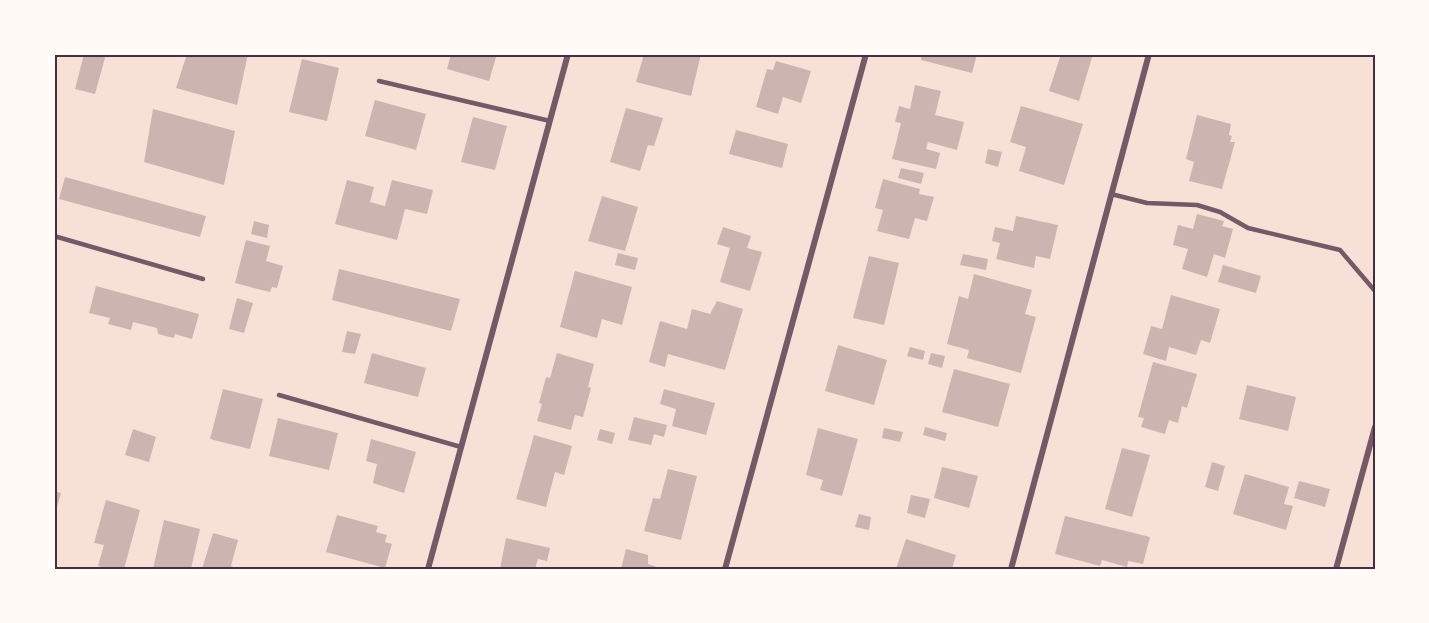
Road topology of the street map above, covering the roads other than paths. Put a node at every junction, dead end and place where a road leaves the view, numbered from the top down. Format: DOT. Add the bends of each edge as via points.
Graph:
graph roads {
  1 [pos="568,54"];
  2 [pos="866,54"];
  3 [pos="1149,54"];
  4 [pos="379,81"];
  5 [pos="550,121"];
  6 [pos="1111,194"];
  7 [pos="54,236"];
  8 [pos="203,279"];
  9 [pos="1375,291"];
  10 [pos="279,395"];
  11 [pos="1375,427"];
  12 [pos="461,447"];
  13 [pos="428,569"];
  14 [pos="725,569"];
  15 [pos="1011,569"];
  16 [pos="1336,569"];
  1 -- 5 [label="street"];
  2 -- 14 [label="street"];
  3 -- 6 [label="street"];
  4 -- 5 [label="lane"];
  5 -- 12 [label="street"];
  6 -- 9 [label="lane" via="1147,203 1197,205 1220,212 1248,228 1340,250"];
  6 -- 15 [label="street"];
  7 -- 8 [label="lane"];
  10 -- 12 [label="lane"];
  11 -- 16 [label="street"];
  12 -- 13 [label="street"];
}
